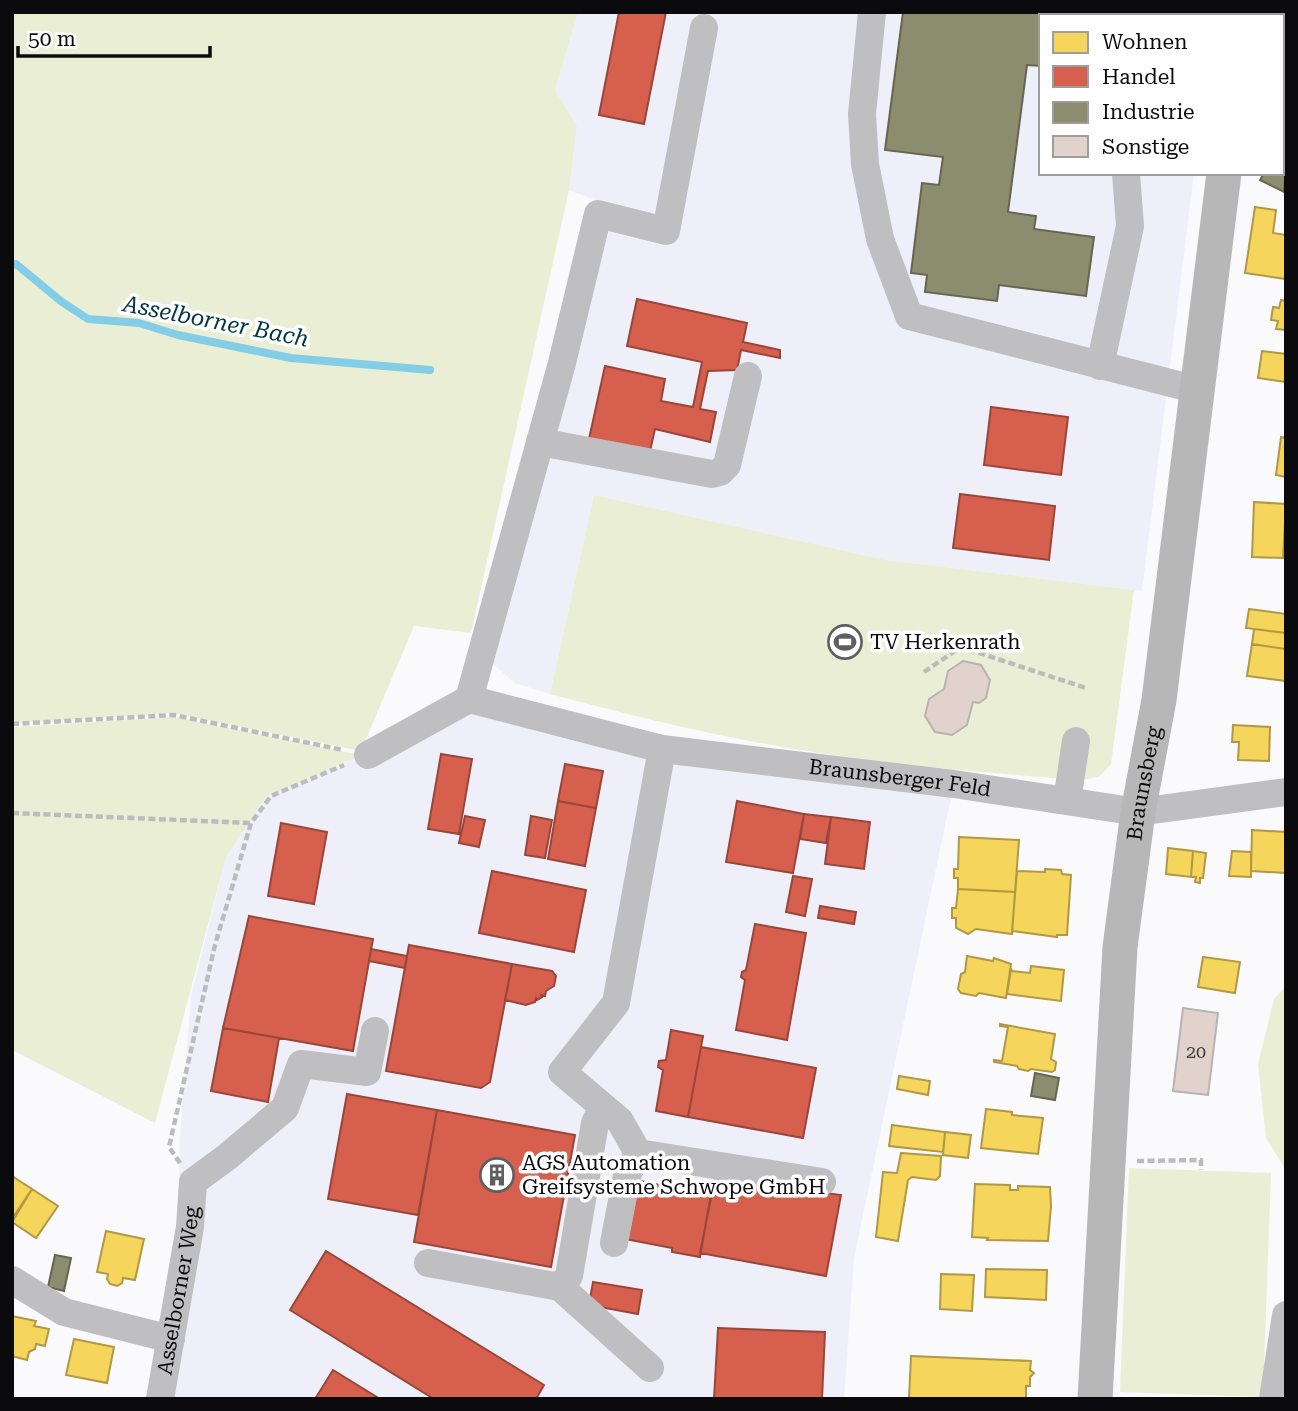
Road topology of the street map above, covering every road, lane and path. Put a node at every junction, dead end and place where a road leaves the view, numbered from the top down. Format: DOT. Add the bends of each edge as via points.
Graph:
graph roads {
  1 [pos="872,12"];
  2 [pos="704,28"];
  3 [pos="1126,175"];
  4 [pos="1224,175"];
  5 [pos="1100,366"];
  6 [pos="748,376"];
  7 [pos="1198,390"];
  8 [pos="540,442"];
  9 [pos="924,672"];
  10 [pos="1086,688"];
  11 [pos="469,699"];
  12 [pos="12,724"];
  13 [pos="1076,741"];
  14 [pos="662,749"];
  15 [pos="368,755"];
  16 [pos="1286,792"];
  17 [pos="1067,801"];
  18 [pos="1138,811"];
  19 [pos="12,813"];
  20 [pos="251,823"];
  21 [pos="374,1031"];
  22 [pos="603,1107"];
  23 [pos="638,1153"];
  24 [pos="1108,1161"];
  25 [pos="1201,1170"];
  26 [pos="193,1182"];
  27 [pos="822,1182"];
  28 [pos="614,1244"];
  29 [pos="428,1263"];
  30 [pos="12,1280"];
  31 [pos="560,1287"];
  32 [pos="1286,1315"];
  33 [pos="171,1339"];
  34 [pos="650,1368"];
  35 [pos="160,1399"];
  36 [pos="1095,1399"];
  37 [pos="1273,1399"];
  1 -- 5 [label="street" via="862,114 865,164 880,239 909,316"];
  2 -- 8 [label="street" via="666,231 598,214"];
  3 -- 5 [label="street" via="1130,226"];
  4 -- 7 [label="main road, Braunsberg"];
  5 -- 7 [label="street"];
  6 -- 8 [label="street" via="727,465 720,472"];
  7 -- 18 [label="main road, Braunsberg" via="1159,700"];
  8 -- 11 [label="street"];
  9 -- 10 [label="path" via="961,647"];
  11 -- 14 [label="street, Braunsberger Feld"];
  11 -- 15 [label="street"];
  12 -- 15 [label="path" via="174,715"];
  13 -- 17 [label="street"];
  14 -- 17 [label="street, Braunsberger Feld"];
  14 -- 22 [label="street" via="615,1003 562,1072"];
  15 -- 20 [label="path" via="271,796"];
  16 -- 18 [label="street, Braunsberger Feld"];
  17 -- 18 [label="street, Braunsberger Feld"];
  18 -- 24 [label="main road, Braunsberg" via="1120,947"];
  19 -- 20 [label="path"];
  20 -- 26 [label="path" via="215,945 169,1147"];
  21 -- 26 [label="street" via="367,1072 301,1064 285,1108"];
  22 -- 23 [label="street" via="620,1121"];
  22 -- 31 [label="street" via="596,1123 569,1276"];
  23 -- 27 [label="street"];
  23 -- 28 [label="street" via="627,1175"];
  24 -- 25 [label="path" via="1202,1160"];
  24 -- 36 [label="main road, Braunsberg"];
  26 -- 33 [label="street, Asselborner Weg"];
  29 -- 31 [label="street"];
  30 -- 33 [label="street" via="64,1312"];
  31 -- 34 [label="street"];
  32 -- 37 [label="street"];
  33 -- 35 [label="street, Asselborner Weg"];
}
